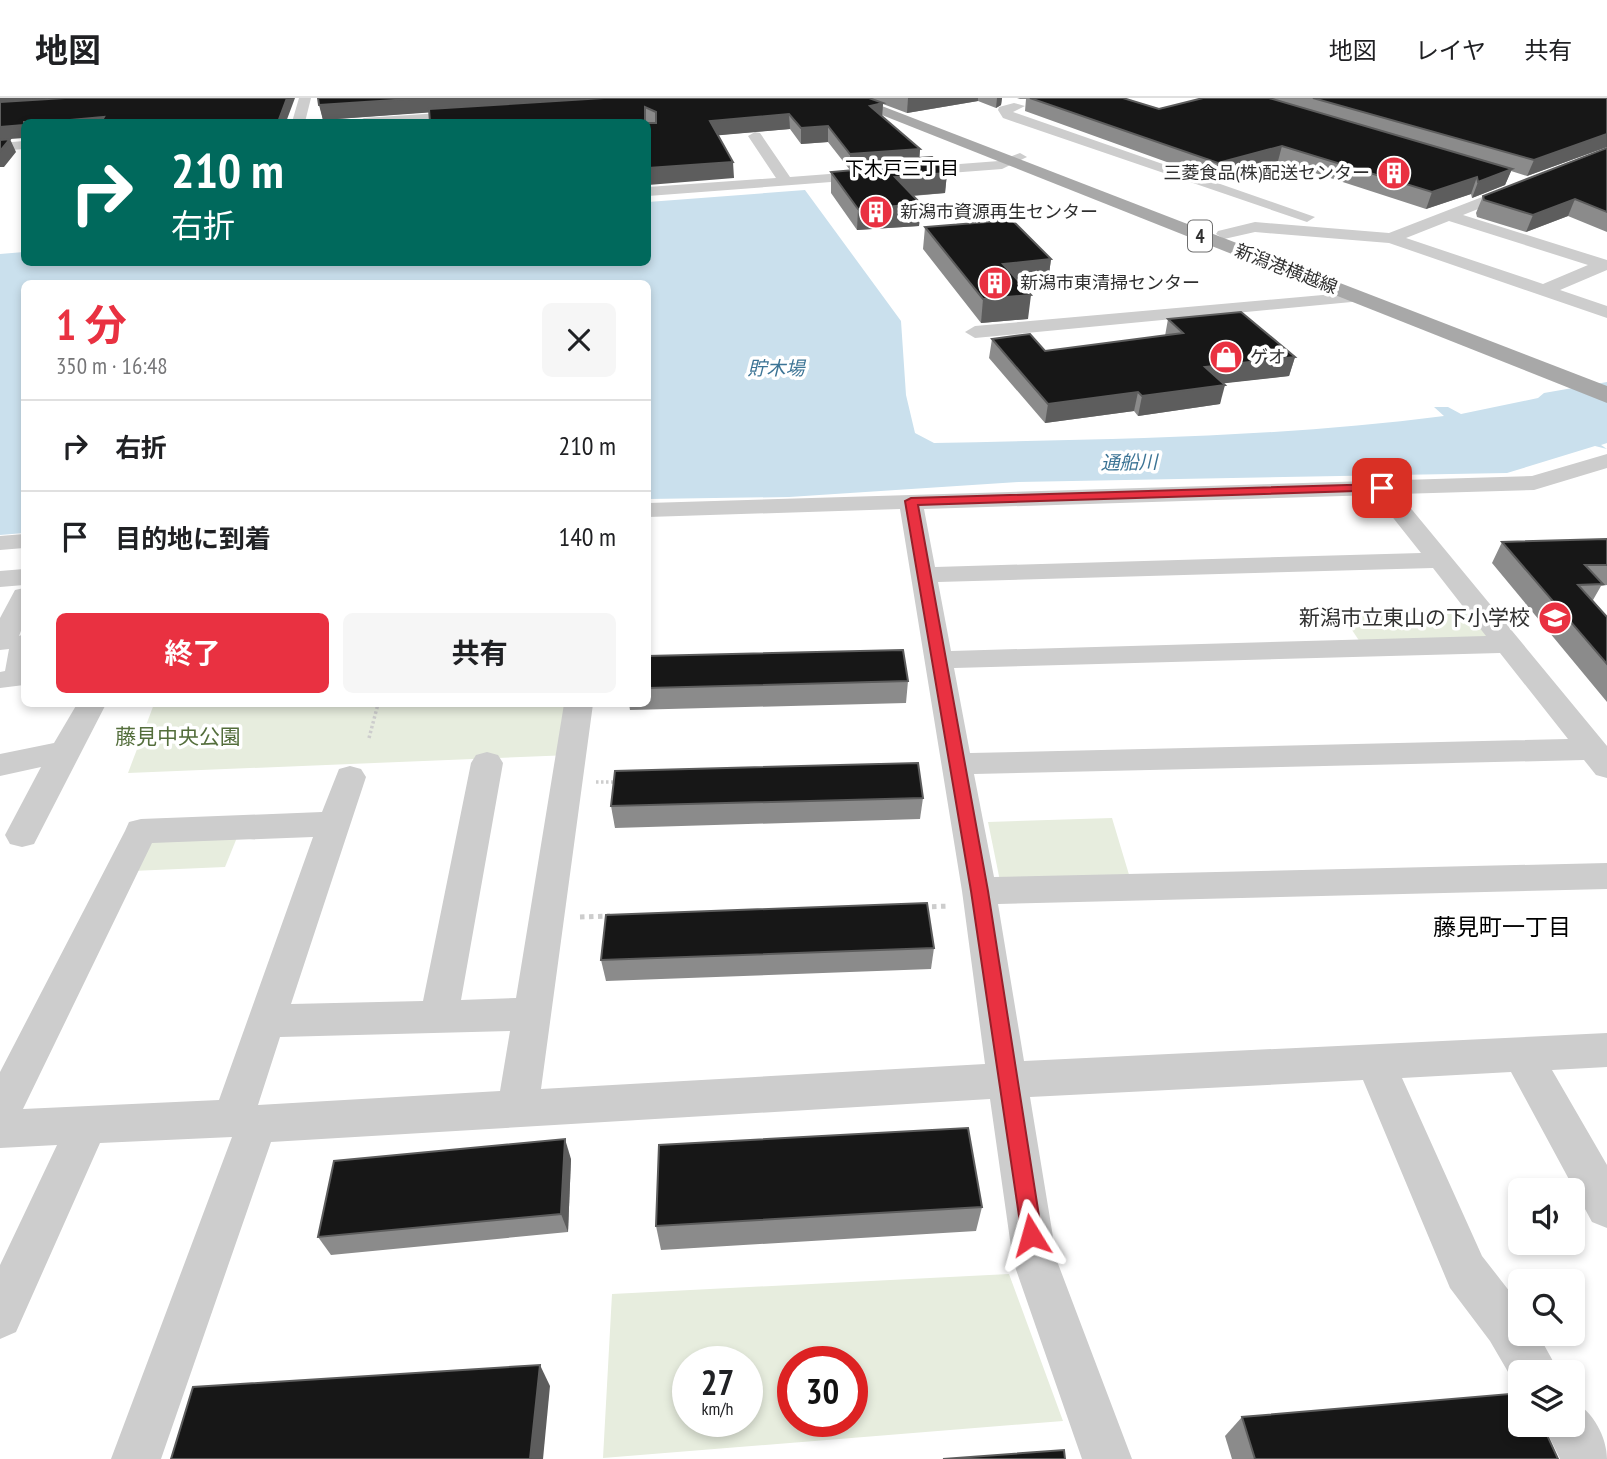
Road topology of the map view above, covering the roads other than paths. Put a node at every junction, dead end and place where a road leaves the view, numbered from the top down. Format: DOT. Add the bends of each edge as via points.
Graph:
graph roads {
  1 [pos="305,98"];
  2 [pos="847,98"];
  3 [pos="865,98"];
  4 [pos="996,98"];
  5 [pos="486,114"];
  6 [pos="300,119"];
  7 [pos="410,119"];
  8 [pos="755,136"];
  9 [pos="21,145"];
  10 [pos="0,147"];
  11 [pos="1016,159"];
  12 [pos="1500,176"];
  13 [pos="786,181"];
  14 [pos="651,192"];
  15 [pos="1449,216"];
  16 [pos="1307,217"];
  17 [pos="1224,234"];
  18 [pos="1391,238"];
  19 [pos="1544,290"];
  20 [pos="1356,297"];
  21 [pos="1607,312"];
  22 [pos="975,332"];
  23 [pos="1561,371"];
  24 [pos="1607,383"];
  25 [pos="1607,395"];
  26 [pos="1607,461"];
  27 [pos="1382,488"];
  28 [pos="911,501"];
  29 [pos="651,510"];
  30 [pos="21,541"];
  31 [pos="0,543"];
  32 [pos="1440,560"];
  33 [pos="924,575"];
  34 [pos="21,577"];
  35 [pos="0,579"];
  36 [pos="21,608"];
  37 [pos="13,641"];
  38 [pos="1508,644"];
  39 [pos="938,660"];
  40 [pos="5,680"];
  41 [pos="89,707"];
  42 [pos="579,707"];
  43 [pos="65,751"];
  44 [pos="1600,758"];
  45 [pos="487,763"];
  46 [pos="958,764"];
  47 [pos="0,765"];
  48 [pos="350,777"];
  49 [pos="334,824"];
  50 [pos="22,835"];
  51 [pos="1607,876"];
  52 [pos="980,898"];
  53 [pos="532,1014"];
  54 [pos="439,1016"];
  55 [pos="266,1021"];
  56 [pos="1607,1050"];
  57 [pos="1522,1054"];
  58 [pos="1375,1061"];
  59 [pos="1009,1080"];
  60 [pos="518,1108"];
  61 [pos="0,1113"];
  62 [pos="245,1121"];
  63 [pos="88,1125"];
  64 [pos="0,1129"];
  65 [pos="1607,1207"];
  66 [pos="0,1316"];
  67 [pos="1528,1360"];
  68 [pos="1575,1437"];
  69 [pos="136,1459"];
  70 [pos="1107,1459"];
  71 [pos="1588,1459"];
  1 -- 6 [label="street"];
  2 -- 11 [label="main road, 新潟港横越線 / 4"];
  3 -- 11 [label="main road, 新潟港横越線 / 4"];
  4 -- 16 [label="street" via="1026,105 1004,110 1008,115"];
  5 -- 7 [label="street"];
  8 -- 13 [label="street"];
  9 -- 10 [label="street"];
  11 -- 13 [label="street" via="1002,165"];
  11 -- 17 [label="main road, 新潟港横越線 / 4"];
  11 -- 20 [label="main road, 新潟港横越線 / 4"];
  12 -- 15 [label="street" via="1533,182"];
  13 -- 14 [label="street"];
  15 -- 18 [label="street"];
  15 -- 19 [label="street" via="1604,265"];
  17 -- 18 [label="street" via="1255,226"];
  17 -- 23 [label="main road, 新潟港横越線 / 4"];
  18 -- 19 [label="street"];
  19 -- 21 [label="street"];
  20 -- 22 [label="street"];
  20 -- 23 [label="main road, 新潟港横越線 / 4"];
  23 -- 24 [label="main road, 新潟港横越線 / 4"];
  23 -- 25 [label="main road, 新潟港横越線 / 4"];
  26 -- 27 [label="street" via="1534,483"];
  27 -- 28 [label="street"];
  27 -- 32 [label="street"];
  28 -- 29 [label="street"];
  28 -- 33 [label="street"];
  30 -- 31 [label="street"];
  32 -- 33 [label="street"];
  32 -- 38 [label="street"];
  33 -- 39 [label="street"];
  34 -- 35 [label="street"];
  36 -- 37 [label="street"];
  37 -- 40 [label="street" via="18,677"];
  38 -- 39 [label="street"];
  38 -- 44 [label="street"];
  39 -- 46 [label="street"];
  41 -- 43 [label="street"];
  42 -- 53 [label="street"];
  43 -- 47 [label="street"];
  43 -- 50 [label="street"];
  44 -- 46 [label="street"];
  45 -- 54 [label="street"];
  46 -- 52 [label="street"];
  48 -- 49 [label="street"];
  49 -- 55 [label="street"];
  49 -- 61 [label="street" via="141,831"];
  51 -- 52 [label="street"];
  52 -- 59 [label="street"];
  53 -- 54 [label="street"];
  53 -- 60 [label="street"];
  54 -- 55 [label="street"];
  55 -- 62 [label="street"];
  56 -- 57 [label="street"];
  57 -- 58 [label="street"];
  57 -- 65 [label="street"];
  58 -- 59 [label="street"];
  58 -- 67 [label="street" via="1466,1272"];
  59 -- 60 [label="street"];
  59 -- 70 [label="street" via="1035,1261"];
  60 -- 62 [label="street"];
  62 -- 63 [label="street"];
  62 -- 69 [label="street"];
  63 -- 64 [label="street"];
  63 -- 66 [label="street"];
  68 -- 71 [label="street"];
}
